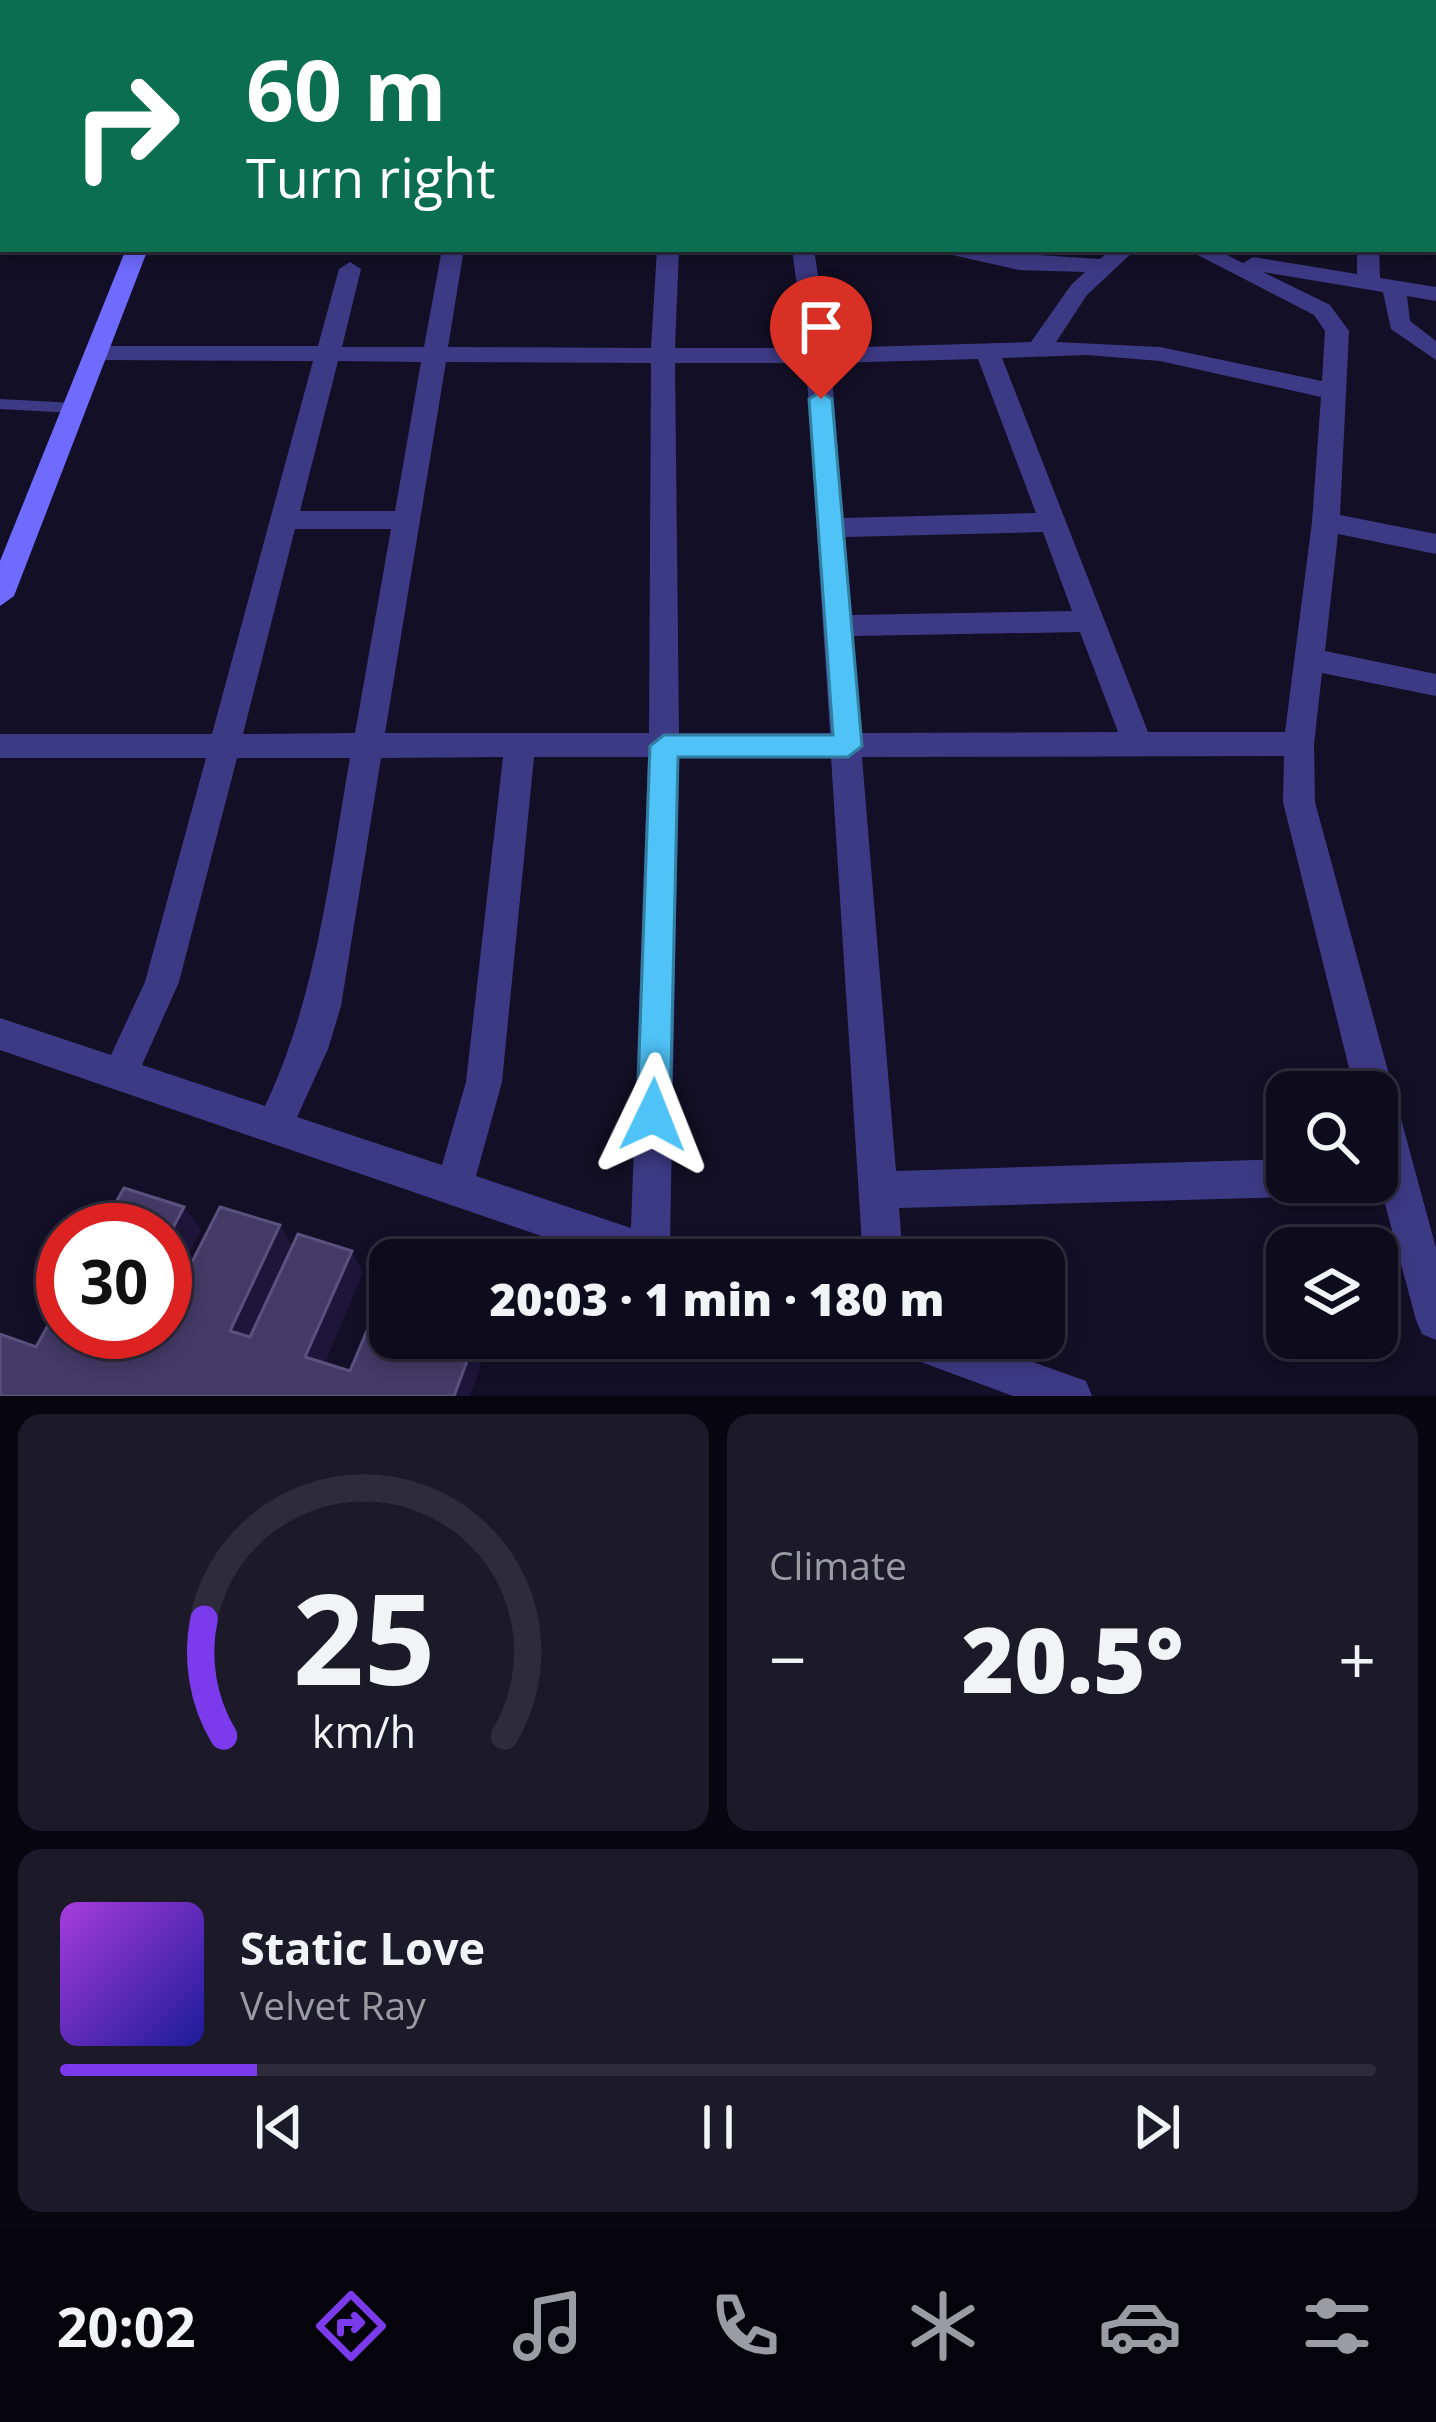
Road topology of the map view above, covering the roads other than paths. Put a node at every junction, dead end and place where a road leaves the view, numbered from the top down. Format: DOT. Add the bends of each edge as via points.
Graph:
graph roads {
  1 [pos="136,252"];
  2 [pos="452,252"];
  3 [pos="668,252"];
  4 [pos="803,252"];
  5 [pos="970,252"];
  6 [pos="1121,252"];
  7 [pos="1368,252"];
  8 [pos="1207,254"];
  9 [pos="1105,266"];
  10 [pos="350,269"];
  11 [pos="1369,283"];
  12 [pos="1394,287"];
  13 [pos="1436,294"];
  14 [pos="1037,351"];
  15 [pos="96,353"];
  16 [pos="434,353"];
  17 [pos="988,353"];
  18 [pos="1436,353"];
  19 [pos="326,354"];
  20 [pos="663,354"];
  21 [pos="818,356"];
  22 [pos="1336,392"];
  23 [pos="0,404"];
  24 [pos="75,409"];
  25 [pos="281,520"];
  26 [pos="406,520"];
  27 [pos="1053,522"];
  28 [pos="1326,522"];
  29 [pos="830,528"];
  30 [pos="1436,544"];
  31 [pos="0,596"];
  32 [pos="1090,621"];
  33 [pos="838,626"];
  34 [pos="1309,659"];
  35 [pos="1436,685"];
  36 [pos="1299,744"];
  37 [pos="1138,745"];
  38 [pos="0,746"];
  39 [pos="221,746"];
  40 [pos="368,746"];
  41 [pos="520,746"];
  42 [pos="664,746"];
  43 [pos="848,746"];
  44 [pos="0,1034"];
  45 [pos="1367,1071"];
  46 [pos="120,1074"];
  47 [pos="274,1127"];
  48 [pos="1266,1179"];
  49 [pos="454,1187"];
  50 [pos="881,1190"];
  51 [pos="1396,1203"];
  52 [pos="606,1239"];
  53 [pos="659,1239"];
  54 [pos="882,1239"];
  55 [pos="1436,1320"];
  56 [pos="967,1359"];
  57 [pos="1071,1396"];
  1 -- 15 [label="main road"];
  2 -- 16 [label="street"];
  3 -- 20 [label="street"];
  4 -- 21 [label="street"];
  5 -- 9 [label="street"];
  6 -- 9 [label="street"];
  7 -- 11 [label="street"];
  8 -- 11 [label="street"];
  8 -- 22 [label="street" via="1332,320"];
  9 -- 14 [label="street"];
  10 -- 19 [label="street"];
  11 -- 12 [label="street"];
  12 -- 13 [label="street"];
  12 -- 18 [label="street" via="1399,324"];
  14 -- 17 [label="street"];
  14 -- 22 [label="street" via="1160,354"];
  15 -- 19 [label="street"];
  15 -- 24 [label="main road"];
  16 -- 19 [label="street"];
  16 -- 20 [label="street"];
  16 -- 26 [label="street"];
  17 -- 21 [label="street"];
  17 -- 27 [label="street"];
  19 -- 25 [label="street"];
  20 -- 21 [label="street"];
  20 -- 42 [label="street"];
  21 -- 29 [label="street"];
  22 -- 28 [label="street"];
  23 -- 24 [label="lane"];
  24 -- 31 [label="main road"];
  25 -- 26 [label="street"];
  25 -- 39 [label="street"];
  26 -- 40 [label="street"];
  27 -- 29 [label="street"];
  27 -- 32 [label="street"];
  28 -- 30 [label="street"];
  28 -- 34 [label="street"];
  29 -- 33 [label="street"];
  32 -- 33 [label="street"];
  32 -- 37 [label="street"];
  33 -- 43 [label="street"];
  34 -- 35 [label="street"];
  34 -- 36 [label="street"];
  36 -- 37 [label="street"];
  36 -- 45 [label="street" via="1308,854"];
  37 -- 43 [label="street"];
  38 -- 39 [label="street"];
  39 -- 40 [label="street"];
  39 -- 46 [label="street" via="162,982"];
  40 -- 41 [label="street"];
  40 -- 47 [label="street" via="323,1006"];
  41 -- 42 [label="street"];
  41 -- 49 [label="street" via="484,1082"];
  42 -- 43 [label="street"];
  42 -- 53 [label="street"];
  43 -- 50 [label="street"];
  44 -- 46 [label="street"];
  46 -- 47 [label="street"];
  47 -- 49 [label="street"];
  48 -- 50 [label="street"];
  49 -- 52 [label="street"];
  50 -- 54 [label="street"];
  51 -- 55 [label="street"];
  56 -- 57 [label="street"];
}
